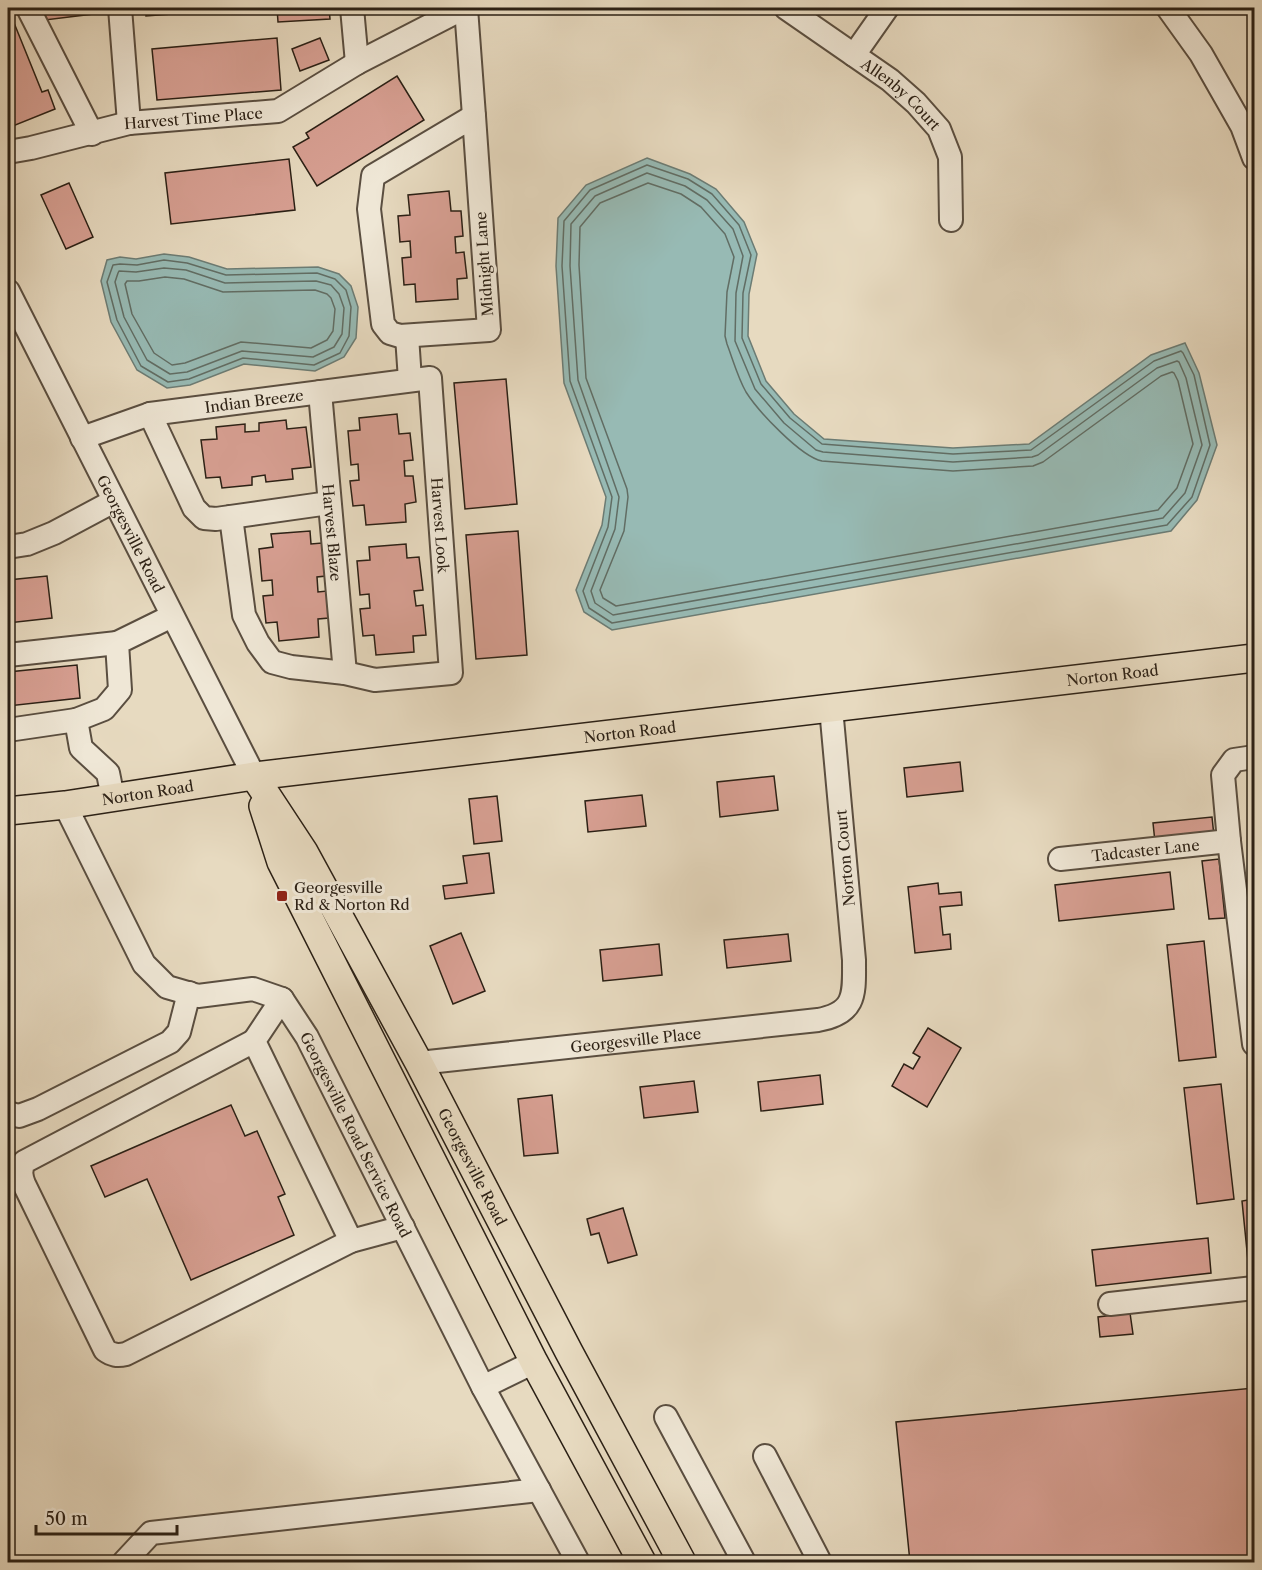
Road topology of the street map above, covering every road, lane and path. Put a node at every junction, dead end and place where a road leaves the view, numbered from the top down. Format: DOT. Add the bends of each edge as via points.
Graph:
graph roads {
  1 [pos="28,8"];
  2 [pos="120,8"];
  3 [pos="352,8"];
  4 [pos="465,8"];
  5 [pos="786,8"];
  6 [pos="887,8"];
  7 [pos="1168,8"];
  8 [pos="854,55"];
  9 [pos="357,63"];
  10 [pos="474,116"];
  11 [pos="129,123"];
  12 [pos="92,134"];
  13 [pos="8,152"];
  14 [pos="1254,158"];
  15 [pos="951,220"];
  16 [pos="8,291"];
  17 [pos="407,336"];
  18 [pos="420,379"];
  19 [pos="320,392"];
  20 [pos="150,414"];
  21 [pos="82,438"];
  22 [pos="114,501"];
  23 [pos="329,503"];
  24 [pos="231,517"];
  25 [pos="8,547"];
  26 [pos="172,616"];
  27 [pos="117,643"];
  28 [pos="8,655"];
  29 [pos="1254,658"];
  30 [pos="345,673"];
  31 [pos="831,708"];
  32 [pos="76,720"];
  33 [pos="8,730"];
  34 [pos="1244,758"];
  35 [pos="254,776"];
  36 [pos="113,798"];
  37 [pos="65,805"];
  38 [pos="8,811"];
  39 [pos="1229,841"];
  40 [pos="1060,859"];
  41 [pos="189,993"];
  42 [pos="282,999"];
  43 [pos="1252,1003"];
  44 [pos="847,1006"];
  45 [pos="254,1041"];
  46 [pos="1254,1044"];
  47 [pos="419,1063"];
  48 [pos="8,1113"];
  49 [pos="403,1227"];
  50 [pos="351,1241"];
  51 [pos="1254,1288"];
  52 [pos="1110,1304"];
  53 [pos="534,1362"];
  54 [pos="483,1387"];
  55 [pos="666,1417"];
  56 [pos="765,1456"];
  57 [pos="539,1490"];
  58 [pos="124,1563"];
  59 [pos="578,1563"];
  60 [pos="642,1563"];
  61 [pos="682,1563"];
  62 [pos="744,1563"];
  63 [pos="819,1563"];
  1 -- 12 [label="street"];
  2 -- 11 [label="street"];
  3 -- 9 [label="street"];
  4 -- 9 [label="street, Harvest Time Place"];
  4 -- 10 [label="street, Midnight Lane"];
  5 -- 8 [label="street, Allenby Court"];
  6 -- 8 [label="street"];
  7 -- 14 [label="street" via="1201,54 1242,126"];
  8 -- 15 [label="street, Allenby Court" via="890,80 939,129 950,157"];
  9 -- 11 [label="street, Harvest Time Place" via="278,111"];
  10 -- 17 [label="street" via="373,176 369,209 383,324 390,333"];
  10 -- 17 [label="street, Midnight Lane" via="489,330"];
  11 -- 12 [label="street, Harvest Time Place"];
  12 -- 13 [label="street, Harvest Time Place"];
  16 -- 21 [label="street, Georgesville Road"];
  17 -- 18 [label="street"];
  18 -- 19 [label="street, Indian Breeze"];
  18 -- 30 [label="street, Harvest Look" via="452,673 375,680"];
  19 -- 20 [label="street, Indian Breeze"];
  19 -- 23 [label="street, Harvest Blaze"];
  20 -- 21 [label="street, Indian Breeze"];
  20 -- 24 [label="street" via="195,508 204,518"];
  21 -- 22 [label="street, Georgesville Road"];
  22 -- 25 [label="street" via="54,533"];
  22 -- 26 [label="street, Georgesville Road"];
  23 -- 24 [label="street"];
  23 -- 30 [label="street, Harvest Blaze"];
  24 -- 30 [label="street" via="244,615 258,643 272,662"];
  26 -- 27 [label="street"];
  26 -- 35 [label="street, Georgesville Road"];
  27 -- 28 [label="street"];
  27 -- 32 [label="street" via="120,690 104,710"];
  29 -- 31 [label="main road, Norton Road"];
  31 -- 35 [label="main road, Norton Road"];
  31 -- 44 [label="street, Norton Court" via="854,960 853,996"];
  32 -- 33 [label="street"];
  32 -- 36 [label="street" via="81,748 108,773"];
  34 -- 39 [label="street" via="1223,775"];
  35 -- 36 [label="main road, Norton Road"];
  35 -- 47 [label="main road, Georgesville Road" via="304,852"];
  35 -- 53 [label="main road, Georgesville Road" via="281,862"];
  36 -- 37 [label="main road, Norton Road"];
  37 -- 38 [label="main road, Norton Road"];
  37 -- 41 [label="street" via="144,964 167,987"];
  39 -- 40 [label="street, Tadcaster Lane"];
  39 -- 43 [label="street"];
  41 -- 42 [label="street" via="198,996 253,988"];
  41 -- 48 [label="street" via="179,1032 170,1042 38,1109 18,1116"];
  42 -- 45 [label="street"];
  42 -- 49 [label="street, Georgesville Road Service Road" via="307,1037"];
  43 -- 46 [label="street"];
  44 -- 47 [label="street, Georgesville Place" via="834,1017 818,1020"];
  45 -- 50 [label="street"];
  45 -- 50 [label="street" via="24,1162 21,1176 29,1195 105,1350 118,1356"];
  47 -- 61 [label="main road, Georgesville Road"];
  49 -- 50 [label="street"];
  49 -- 54 [label="street, Georgesville Road Service Road"];
  51 -- 52 [label="street"];
  53 -- 54 [label="street"];
  53 -- 60 [label="main road, Georgesville Road"];
  54 -- 57 [label="street, Georgesville Road Service Road"];
  55 -- 62 [label="street"];
  56 -- 63 [label="street"];
  57 -- 58 [label="street" via="151,1533"];
  57 -- 59 [label="street, Georgesville Road Service Road"];
}
